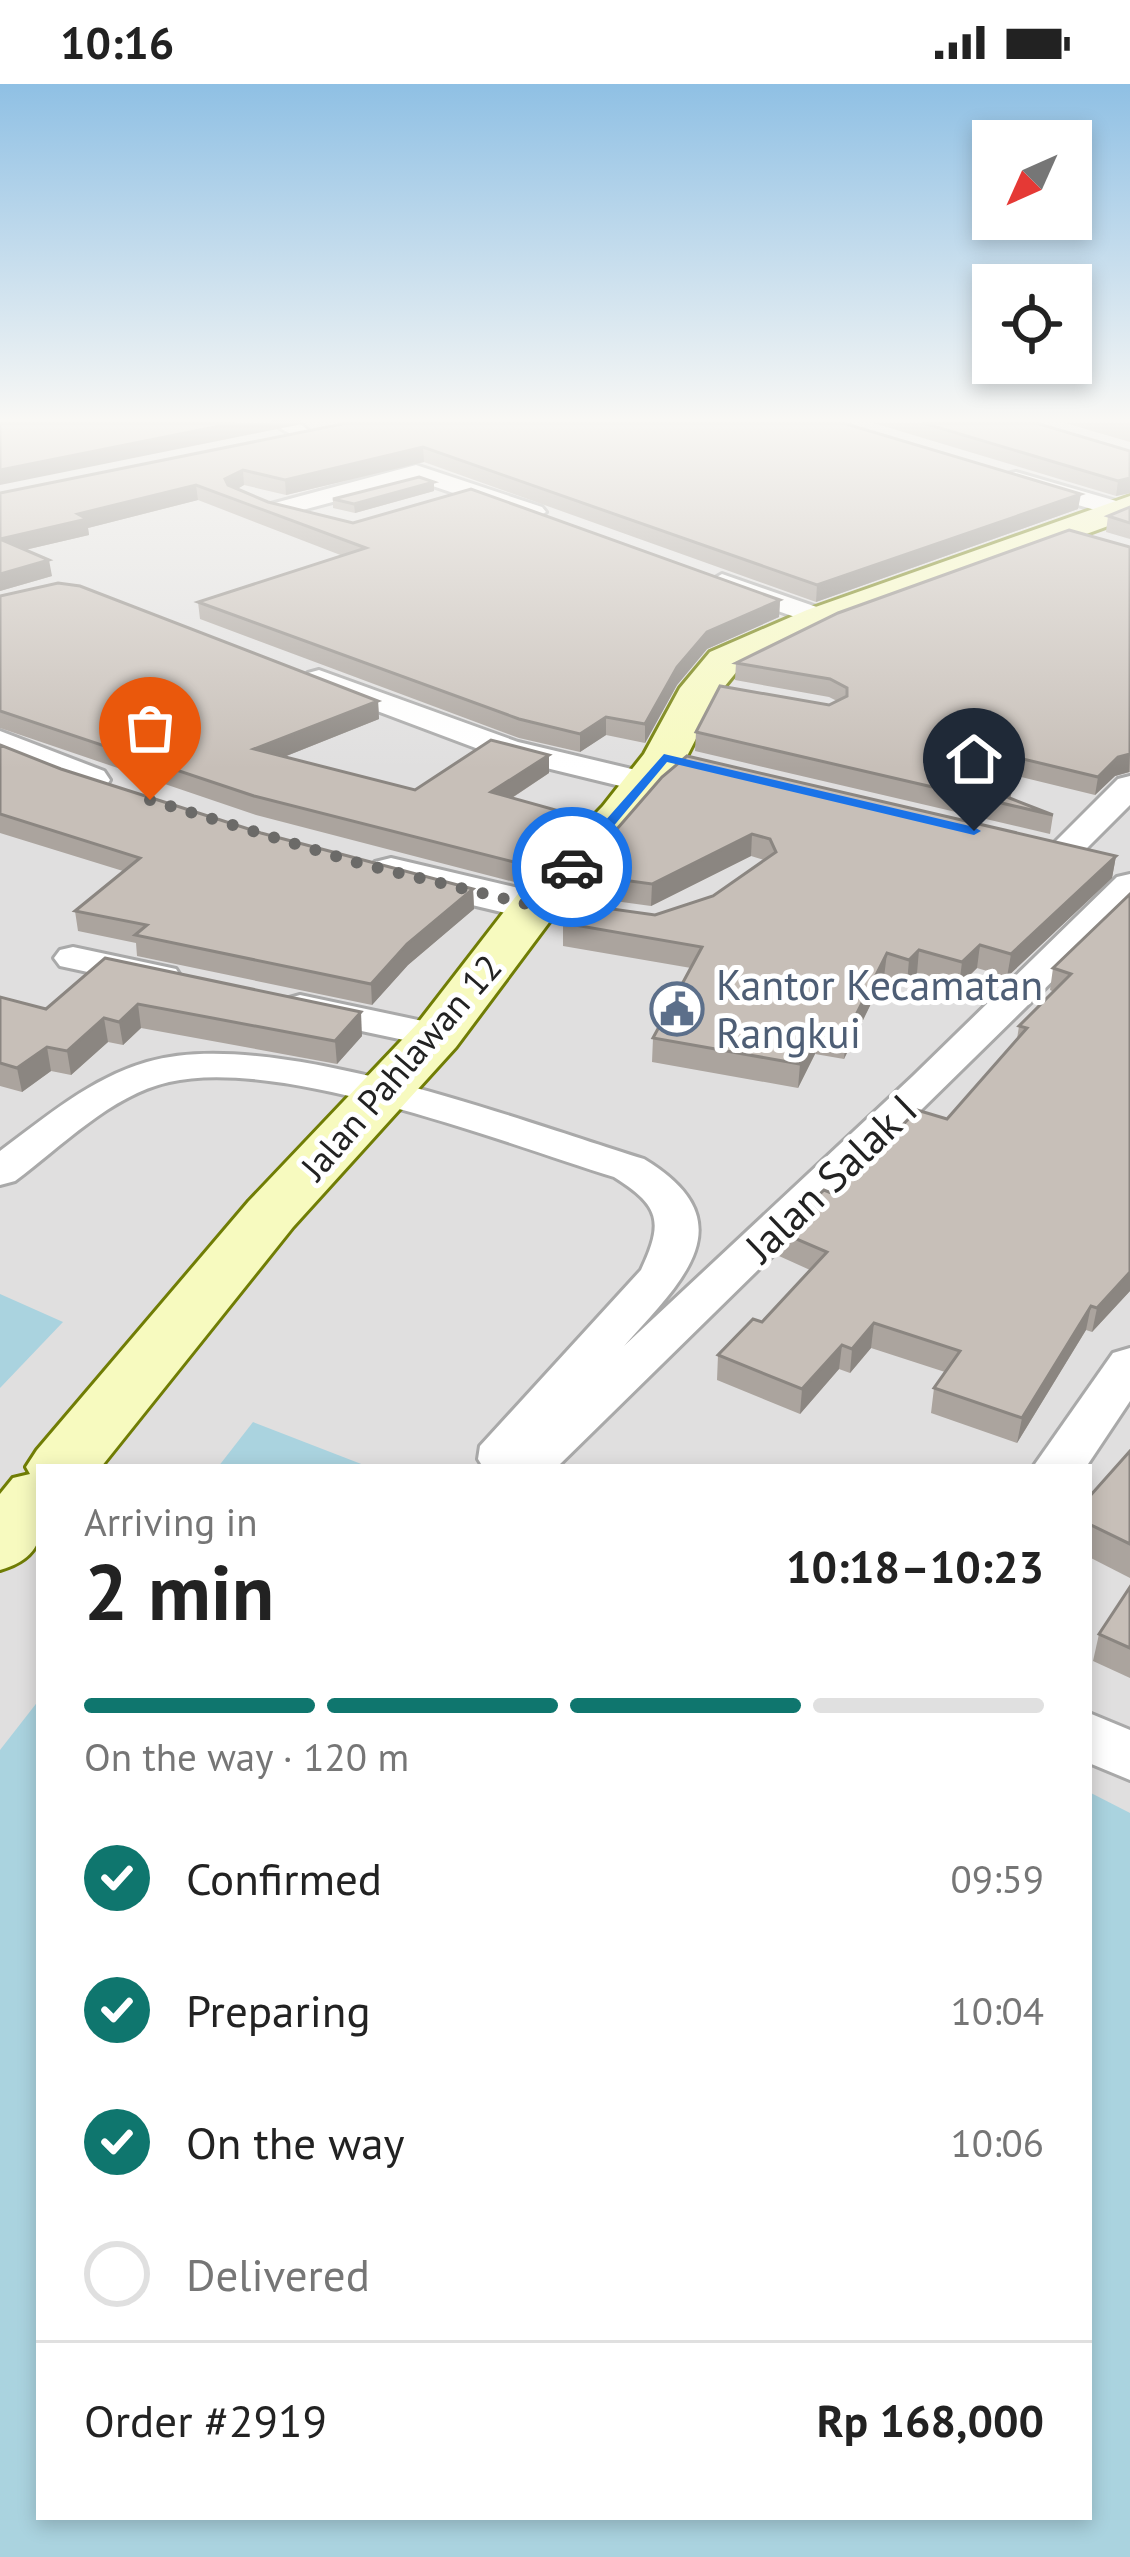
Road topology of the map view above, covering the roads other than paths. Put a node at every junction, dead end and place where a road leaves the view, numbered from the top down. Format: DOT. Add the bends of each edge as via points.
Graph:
graph roads {
  1 [pos="1063,538"];
  2 [pos="687,569"];
  3 [pos="820,619"];
  4 [pos="290,668"];
  5 [pos="0,743"];
  6 [pos="672,769"];
  7 [pos="1130,786"];
  8 [pos="127,793"];
  9 [pos="358,863"];
  10 [pos="1130,868"];
  11 [pos="1130,885"];
  12 [pos="555,909"];
  13 [pos="73,958"];
  14 [pos="206,987"];
  15 [pos="273,1002"];
  16 [pos="436,1035"];
  17 [pos="377,1094"];
  18 [pos="0,1172"];
  19 [pos="1130,1364"];
  20 [pos="64,1464"];
  21 [pos="510,1464"];
  22 [pos="529,1464"];
  23 [pos="1061,1464"];
  24 [pos="36,1500"];
  25 [pos="0,1544"];
  26 [pos="1092,1738"];
  27 [pos="1130,1757"];
  1 -- 3 [label="main road, Jalan Pahlawan 12"];
  2 -- 3 [label="street"];
  3 -- 6 [label="main road, Jalan Pahlawan 12" via="724,661 722,692"];
  4 -- 6 [label="street" via="508,749"];
  5 -- 8 [label="street"];
  6 -- 12 [label="main road, Jalan Pahlawan 12"];
  7 -- 10 [label="street" via="1053,850"];
  9 -- 12 [label="street"];
  11 -- 22 [label="street, Jalan Salak I"];
  12 -- 16 [label="main road, Jalan Pahlawan 12"];
  13 -- 14 [label="street"];
  15 -- 16 [label="street"];
  16 -- 17 [label="main road, Jalan Pahlawan 12"];
  17 -- 18 [label="street" via="242,1064 163,1070 123,1084"];
  17 -- 20 [label="main road, Jalan Pahlawan 12"];
  17 -- 21 [label="street" via="629,1168 658,1186 676,1213 679,1237 662,1275 506,1446"];
  19 -- 23 [label="street"];
  24 -- 25 [label="main road"];
  26 -- 27 [label="street"];
}
